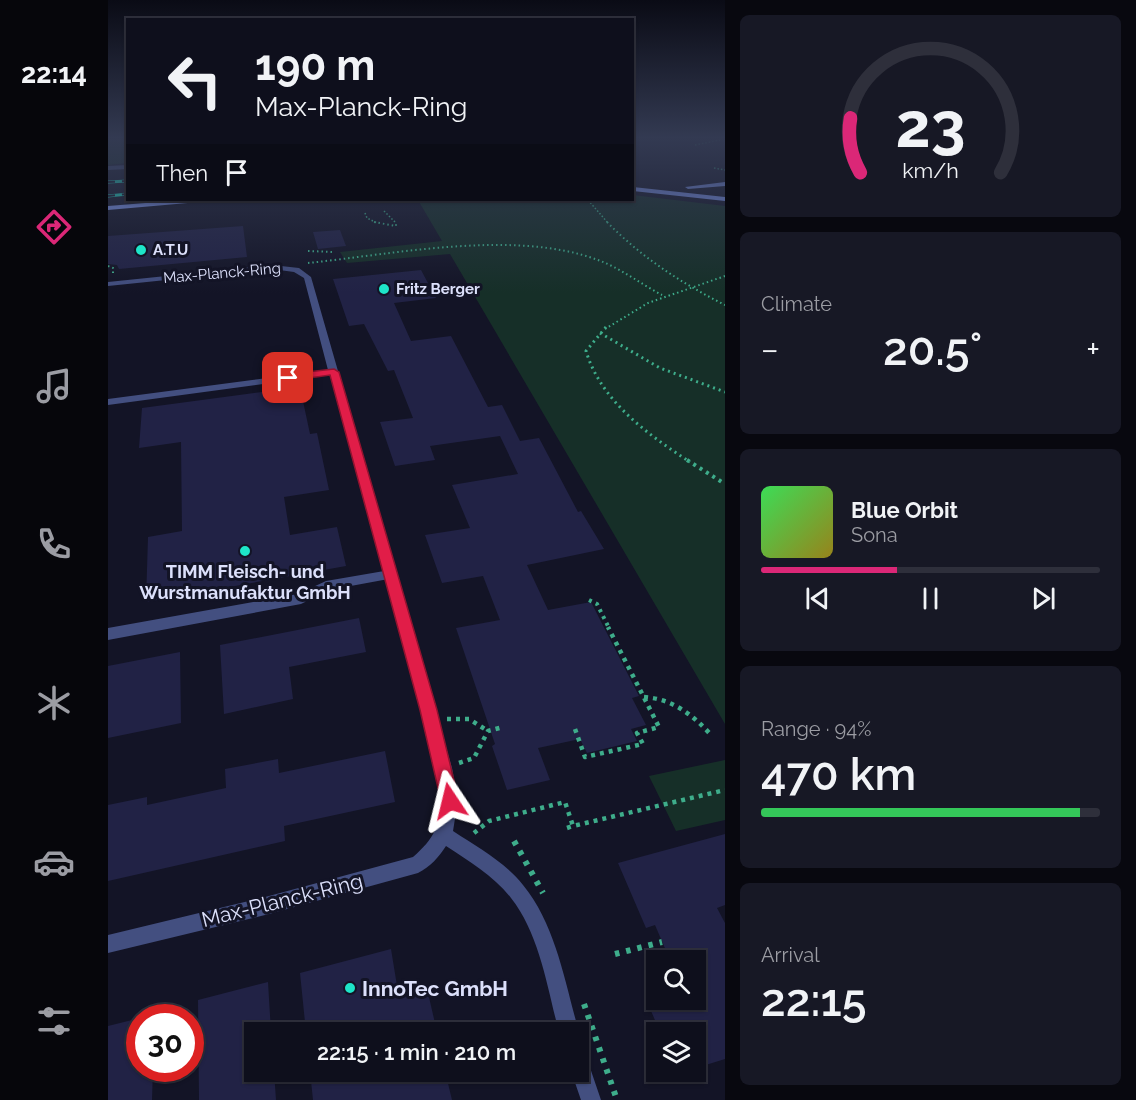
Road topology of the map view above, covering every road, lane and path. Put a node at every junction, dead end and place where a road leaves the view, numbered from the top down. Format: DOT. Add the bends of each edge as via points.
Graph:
graph roads {
  1 [pos="645,190"];
  2 [pos="725,199"];
  3 [pos="188,201"];
  4 [pos="589,201"];
  5 [pos="108,208"];
  6 [pos="384,211"];
  7 [pos="365,213"];
  8 [pos="308,251"];
  9 [pos="335,259"];
  10 [pos="291,268"];
  11 [pos="725,276"];
  12 [pos="108,284"];
  13 [pos="689,286"];
  14 [pos="662,295"];
  15 [pos="725,305"];
  16 [pos="600,333"];
  17 [pos="334,372"];
  18 [pos="725,392"];
  19 [pos="108,402"];
  20 [pos="725,484"];
  21 [pos="390,575"];
  22 [pos="589,600"];
  23 [pos="108,634"];
  24 [pos="644,697"];
  25 [pos="432,721"];
  26 [pos="503,727"];
  27 [pos="574,729"];
  28 [pos="488,731"];
  29 [pos="712,736"];
  30 [pos="444,768"];
  31 [pos="725,790"];
  32 [pos="451,840"];
  33 [pos="662,942"];
  34 [pos="108,944"];
  35 [pos="615,954"];
  36 [pos="566,1022"];
  37 [pos="585,1082"];
  38 [pos="591,1100"];
  1 -- 2 [label="main road"];
  3 -- 5 [label="main road"];
  4 -- 13 [label="path" via="631,247"];
  6 -- 7 [label="path" via="396,221 396,226 380,225"];
  8 -- 9 [label="path" via="333,251"];
  9 -- 10 [label="path"];
  9 -- 14 [label="path" via="485,245 543,247 598,260"];
  10 -- 12 [label="street, Max-Planck-Ring" via="264,267"];
  10 -- 17 [label="street, Max-Planck-Ring" via="307,277"];
  11 -- 13 [label="path"];
  13 -- 14 [label="path"];
  13 -- 15 [label="path"];
  14 -- 16 [label="path"];
  16 -- 18 [label="path" via="628,354"];
  16 -- 20 [label="path" via="586,351 600,384 656,439"];
  17 -- 19 [label="street"];
  17 -- 21 [label="street, Max-Planck-Ring"];
  21 -- 23 [label="street" via="326,586 301,599"];
  21 -- 25 [label="street, Max-Planck-Ring"];
  22 -- 24 [label="path" via="597,604"];
  24 -- 27 [label="path" via="659,727 637,733 643,744 585,757"];
  24 -- 29 [label="path" via="679,706"];
  25 -- 28 [label="path" via="463,717 479,722"];
  25 -- 30 [label="street, Max-Planck-Ring"];
  26 -- 28 [label="path"];
  28 -- 30 [label="path" via="474,758"];
  30 -- 32 [label="street, Max-Planck-Ring"];
  31 -- 32 [label="path" via="570,827 564,802 489,821"];
  32 -- 34 [label="street, Max-Planck-Ring" via="418,864 393,872"];
  32 -- 36 [label="street" via="500,874 517,891 536,924"];
  33 -- 35 [label="path"];
  37 -- 38 [label="street"];
}
